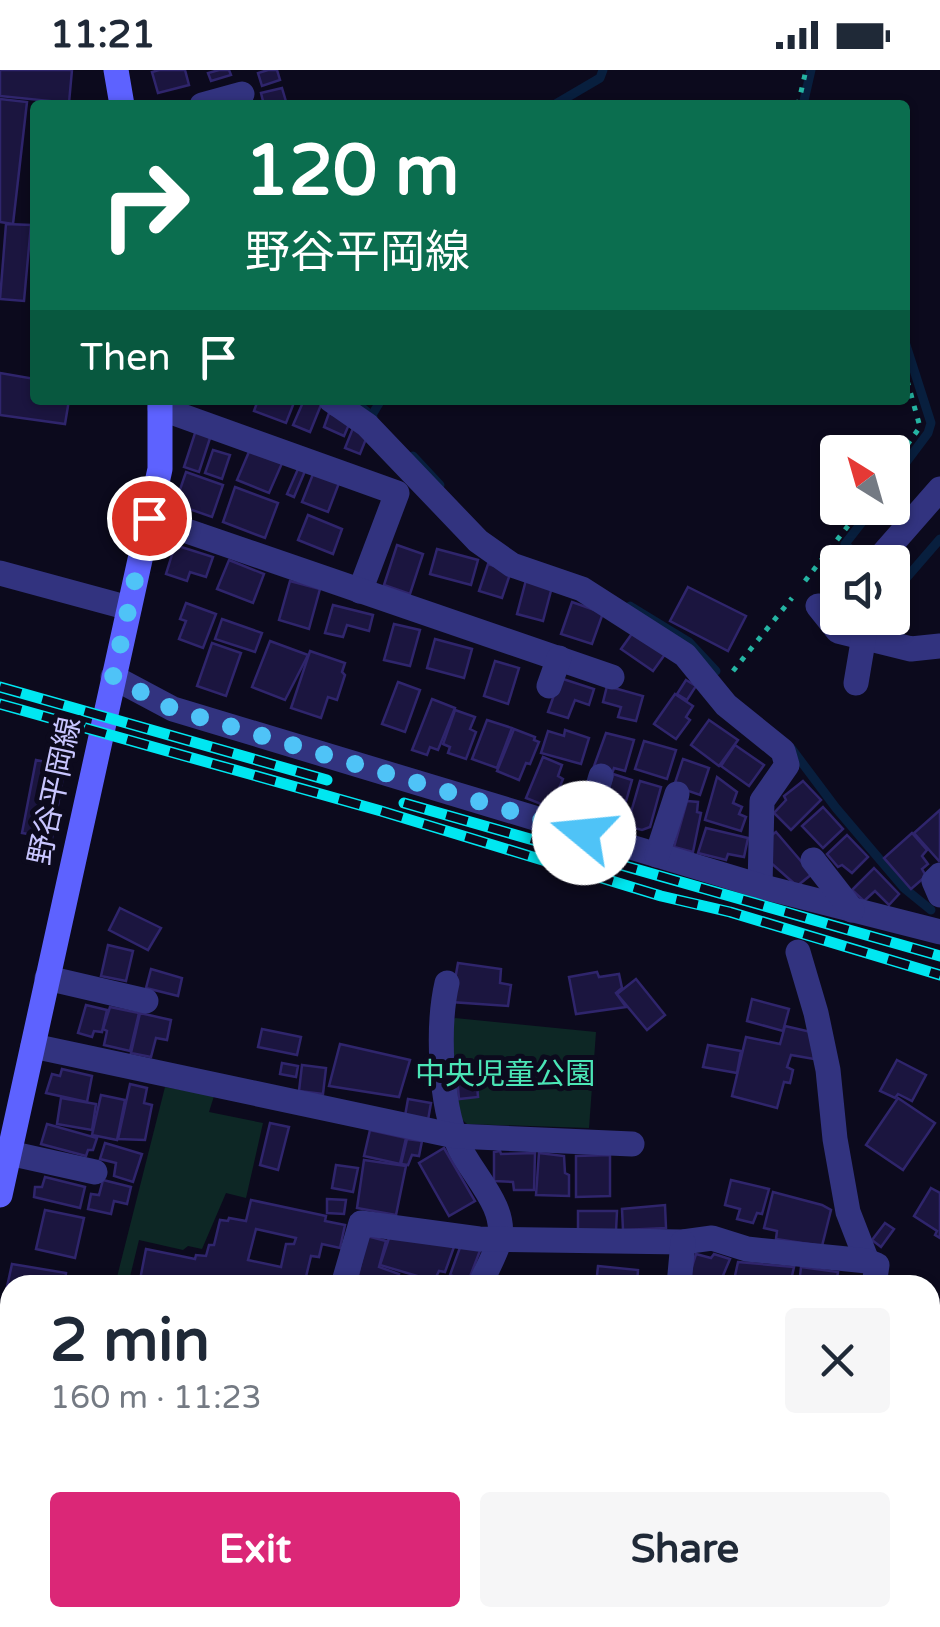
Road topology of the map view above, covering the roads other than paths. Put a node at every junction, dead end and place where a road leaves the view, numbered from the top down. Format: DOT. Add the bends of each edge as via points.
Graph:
graph roads {
  1 [pos="116,70"];
  2 [pos="242,94"];
  3 [pos="121,100"];
  4 [pos="220,100"];
  5 [pos="160,405"];
  6 [pos="163,405"];
  7 [pos="338,405"];
  8 [pos="940,489"];
  9 [pos="149,518"];
  10 [pos="887,545"];
  11 [pos="0,572"];
  12 [pos="360,591"];
  13 [pos="818,606"];
  14 [pos="130,608"];
  15 [pos="820,608"];
  16 [pos="864,635"];
  17 [pos="880,635"];
  18 [pos="940,646"];
  19 [pos="558,658"];
  20 [pos="113,677"];
  21 [pos="612,677"];
  22 [pos="856,683"];
  23 [pos="549,686"];
  24 [pos="601,776"];
  25 [pos="677,794"];
  26 [pos="584,833"];
  27 [pos="657,855"];
  28 [pos="814,860"];
  29 [pos="940,875"];
  30 [pos="760,886"];
  31 [pos="940,895"];
  32 [pos="852,910"];
  33 [pos="940,932"];
  34 [pos="798,952"];
  35 [pos="47,978"];
  36 [pos="446,983"];
  37 [pos="146,1001"];
  38 [pos="34,1046"];
  39 [pos="455,1136"];
  40 [pos="632,1144"];
  41 [pos="9,1152"];
  42 [pos="95,1172"];
  43 [pos="0,1195"];
  44 [pos="500,1238"];
  45 [pos="683,1242"];
  46 [pos="871,1273"];
  47 [pos="347,1275"];
  48 [pos="484,1275"];
  49 [pos="680,1275"];
  1 -- 3 [label="main road"];
  2 -- 4 [label="street"];
  5 -- 9 [label="main road, 野谷平岡線" via="160,469"];
  6 -- 12 [label="street" via="396,494"];
  7 -- 30 [label="street" via="368,426 478,541 512,565 582,589 669,642 684,655 709,702 783,751 787,765 762,800"];
  8 -- 10 [label="street" via="913,504"];
  9 -- 12 [label="street"];
  9 -- 14 [label="main road, 野谷平岡線"];
  11 -- 14 [label="street"];
  12 -- 19 [label="street"];
  13 -- 15 [label="street"];
  14 -- 20 [label="main road, 野谷平岡線"];
  16 -- 22 [label="street"];
  17 -- 18 [label="street" via="911,649"];
  19 -- 21 [label="street"];
  19 -- 23 [label="street"];
  20 -- 26 [label="street" via="173,709"];
  20 -- 35 [label="main road, 野谷平岡線"];
  24 -- 26 [label="street"];
  25 -- 27 [label="street"];
  26 -- 27 [label="street"];
  27 -- 30 [label="street"];
  28 -- 32 [label="street"];
  29 -- 31 [label="street" via="934,880"];
  30 -- 32 [label="street"];
  32 -- 33 [label="street"];
  34 -- 46 [label="street" via="828,1070 848,1212"];
  35 -- 37 [label="street"];
  35 -- 38 [label="main road, 野谷平岡線"];
  36 -- 39 [label="street" via="441,1009 447,1114"];
  38 -- 39 [label="street"];
  38 -- 41 [label="main road, 野谷平岡線"];
  39 -- 40 [label="street"];
  39 -- 44 [label="street" via="493,1198"];
  41 -- 42 [label="street"];
  41 -- 43 [label="main road, 野谷平岡線"];
  44 -- 45 [label="street"];
  44 -- 47 [label="street" via="362,1224"];
  44 -- 48 [label="street"];
  45 -- 46 [label="street" via="712,1238"];
  45 -- 49 [label="street"];
}
